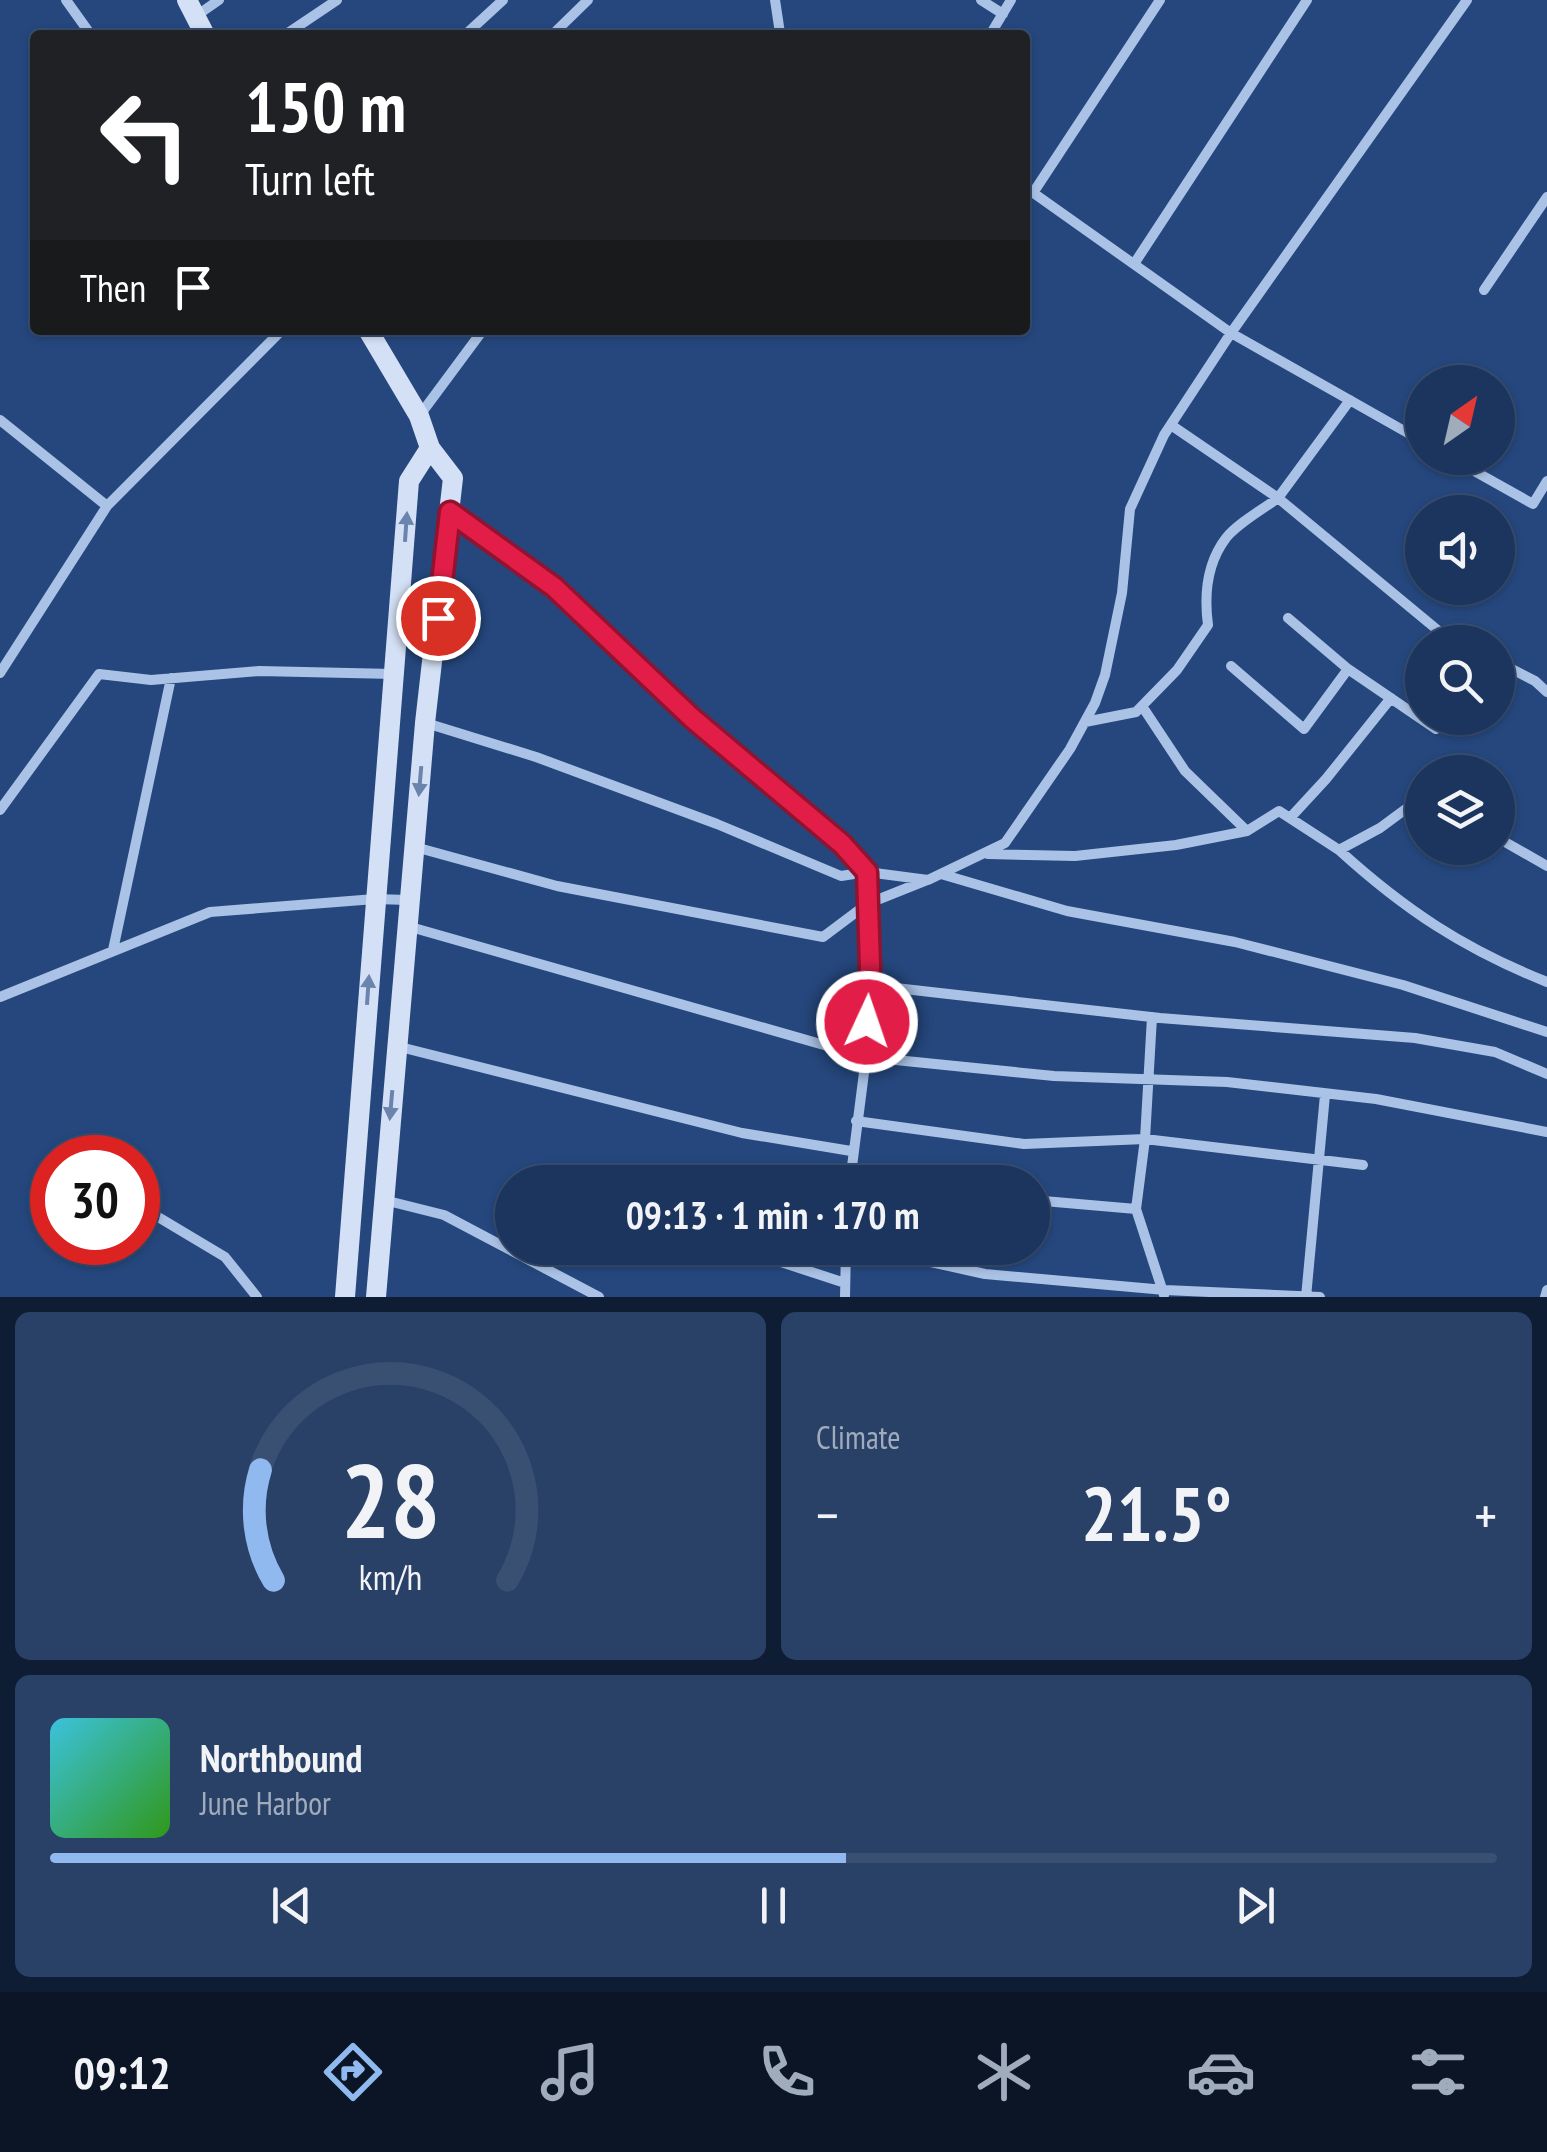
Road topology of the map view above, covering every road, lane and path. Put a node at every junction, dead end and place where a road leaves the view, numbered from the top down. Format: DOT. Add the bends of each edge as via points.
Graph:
graph roads {
  1 [pos="66,0"];
  2 [pos="218,0"];
  3 [pos="338,0"];
  4 [pos="504,0"];
  5 [pos="588,0"];
  6 [pos="775,0"];
  7 [pos="981,0"];
  8 [pos="1011,0"];
  9 [pos="1160,0"];
  10 [pos="1308,0"];
  11 [pos="1468,0"];
  12 [pos="1003,14"];
  13 [pos="196,17"];
  14 [pos="87,30"];
  15 [pos="293,30"];
  16 [pos="471,30"];
  17 [pos="557,30"];
  18 [pos="779,30"];
  19 [pos="993,30"];
  20 [pos="1030,189"];
  21 [pos="1030,191"];
  22 [pos="1547,196"];
  23 [pos="1134,264"];
  24 [pos="1484,290"];
  25 [pos="1231,333"];
  26 [pos="277,335"];
  27 [pos="371,335"];
  28 [pos="480,335"];
  29 [pos="1350,400"];
  30 [pos="419,416"];
  31 [pos="0,420"];
  32 [pos="1170,426"];
  33 [pos="1405,431"];
  34 [pos="430,448"];
  35 [pos="1481,475"];
  36 [pos="1547,481"];
  37 [pos="1278,498"];
  38 [pos="107,506"];
  39 [pos="450,512"];
  40 [pos="1288,618"];
  41 [pos="1431,625"];
  42 [pos="1231,666"];
  43 [pos="1348,669"];
  44 [pos="1515,671"];
  45 [pos="0,674"];
  46 [pos="396,674"];
  47 [pos="172,678"];
  48 [pos="1547,692"];
  49 [pos="1391,698"];
  50 [pos="1142,706"];
  51 [pos="1405,708"];
  52 [pos="1085,722"];
  53 [pos="425,723"];
  54 [pos="0,810"];
  55 [pos="1405,810"];
  56 [pos="1290,818"];
  57 [pos="1247,831"];
  58 [pos="414,847"];
  59 [pos="1515,848"];
  60 [pos="1339,850"];
  61 [pos="982,854"];
  62 [pos="1547,866"];
  63 [pos="867,872"];
  64 [pos="940,874"];
  65 [pos="928,880"];
  66 [pos="375,899"];
  67 [pos="408,900"];
  68 [pos="868,904"];
  69 [pos="406,926"];
  70 [pos="113,950"];
  71 [pos="1547,982"];
  72 [pos="868,986"];
  73 [pos="0,997"];
  74 [pos="1152,1017"];
  75 [pos="1547,1032"];
  76 [pos="396,1046"];
  77 [pos="866,1057"];
  78 [pos="1547,1074"];
  79 [pos="1148,1080"];
  80 [pos="1325,1095"];
  81 [pos="856,1121"];
  82 [pos="1547,1132"];
  83 [pos="1145,1139"];
  84 [pos="852,1151"];
  85 [pos="1320,1160"];
  86 [pos="851,1165"];
  87 [pos="1363,1165"];
  88 [pos="384,1200"];
  89 [pos="1050,1202"];
  90 [pos="1136,1209"];
  91 [pos="160,1218"];
  92 [pos="790,1265"];
  93 [pos="846,1265"];
  94 [pos="944,1265"];
  95 [pos="845,1283"];
  96 [pos="1164,1294"];
  97 [pos="1306,1296"];
  98 [pos="257,1297"];
  99 [pos="345,1297"];
  100 [pos="376,1297"];
  101 [pos="599,1297"];
  102 [pos="844,1297"];
  103 [pos="1320,1297"];
  1 -- 14 [label="street"];
  2 -- 13 [label="street"];
  3 -- 15 [label="street"];
  4 -- 16 [label="street"];
  5 -- 17 [label="street"];
  6 -- 18 [label="street"];
  7 -- 12 [label="street"];
  8 -- 12 [label="street"];
  9 -- 20 [label="street"];
  10 -- 23 [label="street"];
  11 -- 25 [label="street"];
  12 -- 19 [label="street"];
  21 -- 23 [label="street"];
  22 -- 24 [label="street"];
  23 -- 25 [label="street"];
  25 -- 29 [label="street"];
  25 -- 32 [label="street"];
  26 -- 38 [label="street"];
  27 -- 30 [label="main road"];
  28 -- 30 [label="street"];
  29 -- 33 [label="street"];
  29 -- 37 [label="street"];
  30 -- 34 [label="main road"];
  31 -- 38 [label="street"];
  32 -- 37 [label="street"];
  32 -- 52 [label="street" via="1130,508 1105,675"];
  34 -- 39 [label="main road" via="453,478"];
  46 -- 34 [label="main road, one-way" via="409,481"];
  35 -- 36 [label="street" via="1532,504"];
  37 -- 41 [label="street"];
  37 -- 50 [label="street" via="1226,538 1208,576 1208,625 1178,670"];
  38 -- 45 [label="street"];
  39 -- 53 [label="main road"];
  39 -- 63 [label="street" via="554,587"];
  40 -- 43 [label="street"];
  42 -- 43 [label="street" via="1304,728"];
  43 -- 49 [label="street"];
  44 -- 48 [label="street"];
  46 -- 47 [label="street" via="259,671"];
  46 -- 66 [label="main road"];
  47 -- 54 [label="street" via="99,674"];
  47 -- 70 [label="street"];
  49 -- 51 [label="street"];
  49 -- 56 [label="street"];
  50 -- 52 [label="street"];
  50 -- 57 [label="street" via="1185,772"];
  52 -- 61 [label="street" via="1005,843"];
  53 -- 58 [label="main road, one-way"];
  53 -- 63 [label="street" via="536,756 841,876"];
  55 -- 60 [label="street"];
  56 -- 57 [label="street" via="1279,811"];
  56 -- 60 [label="street"];
  57 -- 61 [label="street" via="1075,856"];
  58 -- 67 [label="main road"];
  58 -- 68 [label="street" via="557,886 824,938"];
  59 -- 62 [label="street"];
  60 -- 71 [label="street" via="1438,931"];
  61 -- 64 [label="street"];
  63 -- 65 [label="street"];
  63 -- 68 [label="street"];
  64 -- 65 [label="street"];
  64 -- 75 [label="street" via="1067,911 1236,942 1403,985"];
  65 -- 68 [label="street"];
  66 -- 67 [label="street"];
  66 -- 70 [label="street" via="210,912"];
  99 -- 66 [label="main road, one-way"];
  67 -- 69 [label="main road"];
  68 -- 72 [label="street"];
  69 -- 76 [label="main road"];
  69 -- 77 [label="street"];
  70 -- 73 [label="street"];
  72 -- 74 [label="street"];
  72 -- 77 [label="street"];
  74 -- 78 [label="street" via="1415,1038 1494,1052"];
  74 -- 79 [label="street"];
  76 -- 84 [label="street" via="742,1134"];
  76 -- 88 [label="main road, one-way"];
  77 -- 79 [label="street"];
  77 -- 81 [label="street"];
  79 -- 80 [label="street"];
  79 -- 83 [label="street"];
  80 -- 82 [label="street"];
  80 -- 85 [label="street"];
  81 -- 83 [label="street" via="1024,1144"];
  81 -- 84 [label="street"];
  83 -- 85 [label="street"];
  83 -- 90 [label="street"];
  84 -- 86 [label="street"];
  85 -- 87 [label="street"];
  85 -- 97 [label="street"];
  88 -- 100 [label="main road"];
  88 -- 101 [label="street" via="444,1216"];
  89 -- 90 [label="street"];
  90 -- 96 [label="street"];
  91 -- 98 [label="street" via="224,1257"];
  92 -- 95 [label="street"];
  93 -- 95 [label="street"];
  94 -- 96 [label="street"];
  95 -- 102 [label="street"];
  96 -- 97 [label="street"];
  97 -- 103 [label="street"];
}
